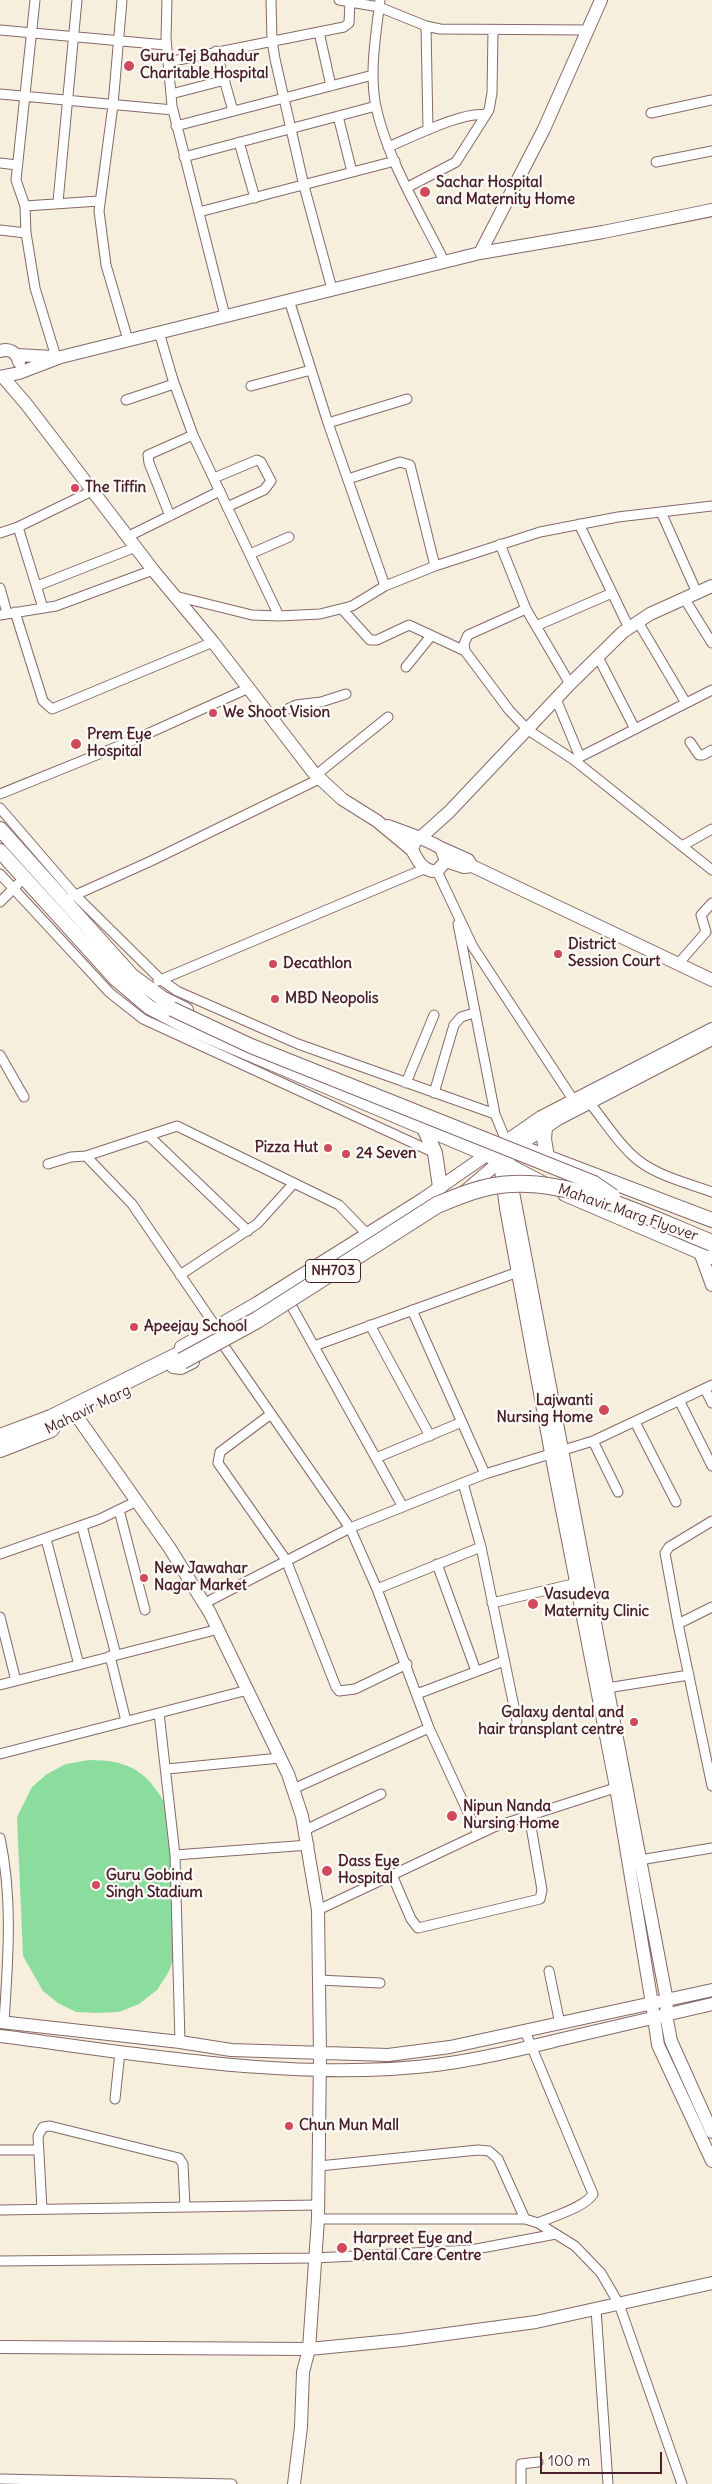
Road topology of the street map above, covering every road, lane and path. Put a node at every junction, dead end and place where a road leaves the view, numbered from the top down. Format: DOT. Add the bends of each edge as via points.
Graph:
graph roads {
  1 [pos="35,0"];
  2 [pos="76,0"];
  3 [pos="122,0"];
  4 [pos="167,0"];
  5 [pos="271,0"];
  6 [pos="339,0"];
  7 [pos="601,0"];
  8 [pos="350,2"];
  9 [pos="379,4"];
  10 [pos="426,26"];
  11 [pos="0,30"];
  12 [pos="493,30"];
  13 [pos="588,30"];
  14 [pos="318,32"];
  15 [pos="32,33"];
  16 [pos="74,36"];
  17 [pos="119,40"];
  18 [pos="272,41"];
  19 [pos="166,45"];
  20 [pos="216,51"];
  21 [pos="168,62"];
  22 [pos="373,74"];
  23 [pos="225,80"];
  24 [pos="331,86"];
  25 [pos="0,94"];
  26 [pos="170,94"];
  27 [pos="26,96"];
  28 [pos="284,98"];
  29 [pos="67,100"];
  30 [pos="712,100"];
  31 [pos="113,104"];
  32 [pos="376,106"];
  33 [pos="173,110"];
  34 [pos="233,111"];
  35 [pos="652,112"];
  36 [pos="486,115"];
  37 [pos="338,116"];
  38 [pos="176,126"];
  39 [pos="292,127"];
  40 [pos="428,130"];
  41 [pos="239,142"];
  42 [pos="388,147"];
  43 [pos="712,151"];
  44 [pos="184,158"];
  45 [pos="395,162"];
  46 [pos="656,162"];
  47 [pos="0,163"];
  48 [pos="17,165"];
  49 [pos="352,172"];
  50 [pos="304,186"];
  51 [pos="408,187"];
  52 [pos="255,198"];
  53 [pos="99,201"];
  54 [pos="58,202"];
  55 [pos="25,206"];
  56 [pos="712,210"];
  57 [pos="199,212"];
  58 [pos="0,230"];
  59 [pos="26,233"];
  60 [pos="480,253"];
  61 [pos="444,261"];
  62 [pos="332,289"];
  63 [pos="289,300"];
  64 [pos="225,316"];
  65 [pos="159,332"];
  66 [pos="128,340"];
  67 [pos="0,351"];
  68 [pos="58,357"];
  69 [pos="311,370"];
  70 [pos="12,371"];
  71 [pos="174,384"];
  72 [pos="251,386"];
  73 [pos="406,399"];
  74 [pos="126,400"];
  75 [pos="328,423"];
  76 [pos="192,435"];
  77 [pos="214,478"];
  78 [pos="348,479"];
  79 [pos="92,490"];
  80 [pos="220,491"];
  81 [pos="712,506"];
  82 [pos="227,507"];
  83 [pos="661,512"];
  84 [pos="170,516"];
  85 [pos="579,524"];
  86 [pos="18,527"];
  87 [pos="0,533"];
  88 [pos="289,537"];
  89 [pos="132,541"];
  90 [pos="500,544"];
  91 [pos="250,554"];
  92 [pos="435,566"];
  93 [pos="153,570"];
  94 [pos="37,586"];
  95 [pos="385,586"];
  96 [pos="712,586"];
  97 [pos="0,588"];
  98 [pos="612,593"];
  99 [pos="696,593"];
  100 [pos="175,596"];
  101 [pos="684,598"];
  102 [pos="43,608"];
  103 [pos="342,609"];
  104 [pos="526,609"];
  105 [pos="7,613"];
  106 [pos="279,616"];
  107 [pos="633,625"];
  108 [pos="536,626"];
  109 [pos="431,636"];
  110 [pos="213,642"];
  111 [pos="712,643"];
  112 [pos="465,651"];
  113 [pos="598,657"];
  114 [pos="406,667"];
  115 [pos="570,684"];
  116 [pos="249,688"];
  117 [pos="712,690"];
  118 [pos="346,694"];
  119 [pos="556,699"];
  120 [pos="686,703"];
  121 [pos="271,717"];
  122 [pos="388,717"];
  123 [pos="635,729"];
  124 [pos="528,730"];
  125 [pos="690,742"];
  126 [pos="712,750"];
  127 [pos="577,758"];
  128 [pos="318,777"];
  129 [pos="0,794"];
  130 [pos="0,808"];
  131 [pos="449,812"];
  132 [pos="377,821"];
  133 [pos="0,829"];
  134 [pos="712,829"];
  135 [pos="420,838"];
  136 [pos="437,846"];
  137 [pos="682,846"];
  138 [pos="412,850"];
  139 [pos="0,851"];
  140 [pos="446,861"];
  141 [pos="472,866"];
  142 [pos="431,870"];
  143 [pos="712,870"];
  144 [pos="0,874"];
  145 [pos="25,878"];
  146 [pos="14,888"];
  147 [pos="70,897"];
  148 [pos="0,902"];
  149 [pos="712,903"];
  150 [pos="456,911"];
  151 [pos="678,964"];
  152 [pos="160,979"];
  153 [pos="712,980"];
  154 [pos="149,989"];
  155 [pos="167,1004"];
  156 [pos="474,1013"];
  157 [pos="434,1015"];
  158 [pos="712,1029"];
  159 [pos="712,1040"];
  160 [pos="0,1055"];
  161 [pos="406,1083"];
  162 [pos="434,1093"];
  163 [pos="24,1096"];
  164 [pos="580,1104"];
  165 [pos="495,1114"];
  166 [pos="424,1128"];
  167 [pos="545,1128"];
  168 [pos="149,1136"];
  169 [pos="435,1153"];
  170 [pos="486,1154"];
  171 [pos="509,1154"];
  172 [pos="86,1156"];
  173 [pos="547,1157"];
  174 [pos="48,1164"];
  175 [pos="294,1183"];
  176 [pos="440,1187"];
  177 [pos="712,1192"];
  178 [pos="613,1196"];
  179 [pos="712,1220"];
  180 [pos="248,1231"];
  181 [pos="712,1233"];
  182 [pos="367,1234"];
  183 [pos="708,1251"];
  184 [pos="518,1272"];
  185 [pos="708,1272"];
  186 [pos="180,1274"];
  187 [pos="712,1285"];
  188 [pos="291,1305"];
  189 [pos="412,1310"];
  190 [pos="216,1326"];
  191 [pos="370,1326"];
  192 [pos="224,1346"];
  193 [pos="314,1346"];
  194 [pos="176,1361"];
  195 [pos="708,1387"];
  196 [pos="680,1402"];
  197 [pos="712,1403"];
  198 [pos="74,1412"];
  199 [pos="271,1414"];
  200 [pos="462,1422"];
  201 [pos="635,1422"];
  202 [pos="430,1436"];
  203 [pos="0,1438"];
  204 [pos="593,1441"];
  205 [pos="0,1449"];
  206 [pos="557,1452"];
  207 [pos="376,1458"];
  208 [pos="712,1466"];
  209 [pos="485,1474"];
  210 [pos="463,1483"];
  211 [pos="618,1492"];
  212 [pos="136,1501"];
  213 [pos="676,1502"];
  214 [pos="403,1507"];
  215 [pos="118,1510"];
  216 [pos="712,1521"];
  217 [pos="82,1526"];
  218 [pos="350,1528"];
  219 [pos="46,1539"];
  220 [pos="481,1547"];
  221 [pos="0,1554"];
  222 [pos="286,1560"];
  223 [pos="437,1564"];
  224 [pos="577,1583"];
  225 [pos="377,1589"];
  226 [pos="205,1603"];
  227 [pos="492,1603"];
  228 [pos="712,1607"];
  229 [pos="146,1610"];
  230 [pos="0,1619"];
  231 [pos="678,1624"];
  232 [pos="218,1629"];
  233 [pos="113,1656"];
  234 [pos="504,1661"];
  235 [pos="406,1664"];
  236 [pos="79,1665"];
  237 [pos="476,1671"];
  238 [pos="689,1675"];
  239 [pos="16,1681"];
  240 [pos="0,1685"];
  241 [pos="608,1688"];
  242 [pos="248,1690"];
  243 [pos="417,1694"];
  244 [pos="159,1713"];
  245 [pos="126,1721"];
  246 [pos="517,1721"];
  247 [pos="430,1728"];
  248 [pos="0,1754"];
  249 [pos="280,1758"];
  250 [pos="710,1763"];
  251 [pos="167,1769"];
  252 [pos="621,1786"];
  253 [pos="712,1786"];
  254 [pos="293,1788"];
  255 [pos="381,1794"];
  256 [pos="529,1815"];
  257 [pos="305,1830"];
  258 [pos="478,1834"];
  259 [pos="0,1838"];
  260 [pos="308,1845"];
  261 [pos="712,1848"];
  262 [pos="175,1855"];
  263 [pos="640,1860"];
  264 [pos="392,1875"];
  265 [pos="4,1895"];
  266 [pos="318,1910"];
  267 [pos="549,1972"];
  268 [pos="319,1980"];
  269 [pos="380,1983"];
  270 [pos="712,1990"];
  271 [pos="667,2001"];
  272 [pos="652,2004"];
  273 [pos="712,2004"];
  274 [pos="666,2015"];
  275 [pos="653,2018"];
  276 [pos="2,2022"];
  277 [pos="560,2024"];
  278 [pos="525,2031"];
  279 [pos="0,2036"];
  280 [pos="180,2042"];
  281 [pos="531,2046"];
  282 [pos="120,2052"];
  283 [pos="320,2054"];
  284 [pos="320,2068"];
  285 [pos="115,2099"];
  286 [pos="712,2132"];
  287 [pos="0,2150"];
  288 [pos="38,2150"];
  289 [pos="712,2162"];
  290 [pos="319,2166"];
  291 [pos="318,2205"];
  292 [pos="185,2207"];
  293 [pos="42,2209"];
  294 [pos="0,2210"];
  295 [pos="318,2219"];
  296 [pos="525,2219"];
  297 [pos="538,2223"];
  298 [pos="556,2234"];
  299 [pos="315,2258"];
  300 [pos="0,2261"];
  301 [pos="711,2286"];
  302 [pos="619,2304"];
  303 [pos="596,2309"];
  304 [pos="0,2347"];
  305 [pos="309,2349"];
  306 [pos="538,2462"];
  307 [pos="0,2479"];
  308 [pos="232,2484"];
  309 [pos="294,2484"];
  310 [pos="521,2484"];
  311 [pos="608,2484"];
  312 [pos="682,2484"];
  1 -- 15 [label="street"];
  2 -- 16 [label="street"];
  3 -- 17 [label="street"];
  4 -- 19 [label="street"];
  5 -- 18 [label="street"];
  6 -- 8 [label="street"];
  7 -- 13 [label="street"];
  8 -- 9 [label="street"];
  8 -- 14 [label="street" via="347,25"];
  9 -- 10 [label="street"];
  9 -- 22 [label="street"];
  10 -- 12 [label="street" via="450,30"];
  10 -- 40 [label="street"];
  11 -- 15 [label="street"];
  12 -- 13 [label="street"];
  12 -- 36 [label="street" via="491,102"];
  13 -- 60 [label="street" via="544,129"];
  14 -- 18 [label="street"];
  14 -- 24 [label="street"];
  15 -- 16 [label="street"];
  15 -- 27 [label="street"];
  16 -- 17 [label="street"];
  16 -- 29 [label="street"];
  17 -- 19 [label="street"];
  17 -- 31 [label="street"];
  18 -- 20 [label="street"];
  18 -- 28 [label="street"];
  19 -- 21 [label="street"];
  20 -- 21 [label="street"];
  20 -- 23 [label="street"];
  21 -- 26 [label="street"];
  22 -- 24 [label="street"];
  22 -- 32 [label="street"];
  23 -- 26 [label="street"];
  23 -- 34 [label="street"];
  24 -- 28 [label="street"];
  25 -- 27 [label="street"];
  26 -- 33 [label="street"];
  27 -- 29 [label="street"];
  27 -- 48 [label="street"];
  28 -- 34 [label="street"];
  28 -- 39 [label="street"];
  29 -- 31 [label="street"];
  29 -- 54 [label="street"];
  30 -- 35 [label="street"];
  31 -- 33 [label="street"];
  31 -- 53 [label="street"];
  32 -- 37 [label="street"];
  32 -- 42 [label="street"];
  33 -- 38 [label="street"];
  34 -- 38 [label="street"];
  36 -- 40 [label="street" via="464,116"];
  36 -- 51 [label="street" via="456,162"];
  37 -- 39 [label="street"];
  37 -- 49 [label="street"];
  38 -- 44 [label="street"];
  39 -- 41 [label="street"];
  39 -- 50 [label="street"];
  40 -- 42 [label="street"];
  41 -- 44 [label="street"];
  41 -- 52 [label="street"];
  42 -- 45 [label="street"];
  43 -- 46 [label="street"];
  44 -- 57 [label="street"];
  45 -- 49 [label="street"];
  45 -- 51 [label="street"];
  47 -- 48 [label="street"];
  48 -- 55 [label="street" via="16,180"];
  49 -- 50 [label="street"];
  50 -- 52 [label="street"];
  50 -- 62 [label="street"];
  51 -- 61 [label="street"];
  52 -- 57 [label="street"];
  53 -- 54 [label="street"];
  53 -- 66 [label="street" via="106,265"];
  54 -- 55 [label="street"];
  55 -- 59 [label="street"];
  56 -- 60 [label="street"];
  57 -- 64 [label="street"];
  58 -- 59 [label="street"];
  59 -- 68 [label="street" via="35,288"];
  60 -- 61 [label="street"];
  61 -- 62 [label="street"];
  62 -- 63 [label="street"];
  63 -- 64 [label="street"];
  63 -- 69 [label="street"];
  64 -- 65 [label="street"];
  65 -- 66 [label="street"];
  65 -- 71 [label="street"];
  66 -- 68 [label="street"];
  67 -- 70 [label="street" via="10,350"];
  68 -- 70 [label="street"];
  69 -- 72 [label="street"];
  69 -- 75 [label="street"];
  70 -- 79 [label="street" via="27,404"];
  71 -- 74 [label="street"];
  71 -- 76 [label="street"];
  73 -- 75 [label="street"];
  75 -- 78 [label="street"];
  76 -- 77 [label="street"];
  76 -- 84 [label="street" via="148,455 148,463"];
  77 -- 80 [label="street"];
  77 -- 82 [label="street" via="257,460 270,481 264,490"];
  78 -- 92 [label="street" via="400,462 410,465"];
  78 -- 95 [label="street"];
  79 -- 86 [label="street"];
  79 -- 89 [label="street"];
  80 -- 82 [label="street"];
  80 -- 84 [label="street"];
  81 -- 83 [label="street"];
  82 -- 91 [label="street"];
  83 -- 85 [label="street"];
  83 -- 99 [label="street"];
  84 -- 89 [label="street"];
  85 -- 90 [label="street"];
  85 -- 98 [label="street"];
  86 -- 87 [label="street"];
  86 -- 94 [label="street"];
  88 -- 91 [label="street"];
  89 -- 93 [label="street"];
  89 -- 94 [label="street"];
  90 -- 92 [label="street"];
  90 -- 104 [label="street"];
  91 -- 106 [label="street"];
  92 -- 95 [label="street"];
  93 -- 100 [label="street"];
  93 -- 102 [label="street"];
  94 -- 102 [label="street"];
  95 -- 103 [label="street"];
  96 -- 99 [label="street"];
  97 -- 105 [label="street"];
  98 -- 107 [label="street"];
  98 -- 108 [label="street"];
  99 -- 101 [label="street"];
  100 -- 106 [label="street" via="252,614"];
  100 -- 110 [label="street"];
  101 -- 107 [label="street"];
  101 -- 111 [label="street"];
  102 -- 105 [label="street"];
  103 -- 106 [label="street" via="320,614"];
  103 -- 109 [label="street" via="370,640 377,640 409,625"];
  104 -- 108 [label="street"];
  104 -- 112 [label="street" via="468,635"];
  105 -- 110 [label="street" via="43,701 52,709"];
  107 -- 113 [label="street"];
  107 -- 120 [label="street"];
  108 -- 115 [label="street"];
  109 -- 112 [label="street"];
  109 -- 114 [label="street"];
  110 -- 116 [label="street"];
  112 -- 124 [label="street"];
  113 -- 115 [label="street"];
  113 -- 123 [label="street"];
  115 -- 119 [label="street"];
  116 -- 121 [label="street"];
  116 -- 129 [label="street"];
  117 -- 120 [label="street"];
  118 -- 121 [label="street" via="296,705"];
  119 -- 124 [label="street"];
  119 -- 127 [label="street"];
  120 -- 123 [label="street"];
  121 -- 128 [label="street"];
  122 -- 128 [label="street"];
  123 -- 127 [label="street"];
  124 -- 127 [label="street"];
  124 -- 131 [label="street"];
  125 -- 126 [label="street" via="699,755"];
  127 -- 137 [label="street"];
  128 -- 132 [label="street" via="342,799"];
  128 -- 147 [label="street" via="151,861"];
  130 -- 147 [label="street"];
  131 -- 135 [label="street"];
  131 -- 136 [label="street"];
  132 -- 135 [label="street"];
  132 -- 138 [label="street"];
  133 -- 147 [label="main road"];
  134 -- 137 [label="street"];
  135 -- 136 [label="street"];
  135 -- 138 [label="street"];
  136 -- 140 [label="street"];
  136 -- 141 [label="street" via="468,860"];
  137 -- 143 [label="street"];
  138 -- 142 [label="street"];
  139 -- 145 [label="main road"];
  140 -- 141 [label="street"];
  140 -- 142 [label="street"];
  141 -- 151 [label="street"];
  142 -- 150 [label="street"];
  142 -- 152 [label="street"];
  144 -- 146 [label="street"];
  145 -- 146 [label="street"];
  145 -- 166 [label="main road" via="116,979 149,1007 191,1030"];
  146 -- 148 [label="street"];
  146 -- 169 [label="street" via="110,993 143,1019"];
  147 -- 152 [label="street"];
  147 -- 154 [label="main road" via="132,976"];
  149 -- 151 [label="street" via="702,915 706,932"];
  150 -- 156 [label="street"];
  150 -- 164 [label="street" via="473,947"];
  151 -- 153 [label="street"];
  152 -- 154 [label="street"];
  152 -- 161 [label="street" via="188,998 261,1029"];
  154 -- 155 [label="main road"];
  155 -- 171 [label="main road" via="337,1075"];
  155 -- 178 [label="main road, bridge" via="216,1032 594,1183"];
  156 -- 162 [label="street" via="461,1016 454,1025"];
  156 -- 165 [label="street"];
  157 -- 161 [label="street"];
  158 -- 164 [label="street"];
  159 -- 164 [label="street"];
  160 -- 163 [label="street"];
  161 -- 162 [label="street"];
  162 -- 165 [label="street"];
  164 -- 167 [label="street"];
  164 -- 171 [label="street" via="541,1118"];
  164 -- 177 [label="street" via="639,1161"];
  165 -- 171 [label="street"];
  166 -- 169 [label="main road"];
  166 -- 170 [label="main road"];
  167 -- 171 [label="street"];
  167 -- 173 [label="main road"];
  168 -- 172 [label="street"];
  168 -- 175 [label="street" via="179,1127"];
  168 -- 180 [label="street"];
  169 -- 176 [label="main road"];
  170 -- 171 [label="main road"];
  170 -- 171 [label="street"];
  170 -- 176 [label="street"];
  171 -- 173 [label="main road"];
  171 -- 183 [label="main road" via="567,1195"];
  171 -- 184 [label="street"];
  171 -- 188 [label="street" via="450,1203"];
  171 -- 206 [label="street"];
  172 -- 174 [label="street"];
  172 -- 186 [label="street" via="132,1204"];
  173 -- 179 [label="main road"];
  175 -- 180 [label="street"];
  175 -- 182 [label="street" via="339,1205"];
  176 -- 182 [label="street"];
  178 -- 181 [label="highway, Mahavir Marg Flyover / NH703"];
  178 -- 194 [label="highway, Mahavir Marg Flyover / NH703" via="530,1178 505,1178 453,1190 432,1200"];
  180 -- 186 [label="street"];
  182 -- 190 [label="street"];
  183 -- 185 [label="street"];
  183 -- 194 [label="highway, Mahavir Marg Flyover / NH703, bridge" via="575,1191 531,1184 488,1187 437,1205 257,1320"];
  184 -- 189 [label="street"];
  184 -- 206 [label="street"];
  185 -- 187 [label="street"];
  186 -- 190 [label="street"];
  188 -- 192 [label="street"];
  188 -- 193 [label="street"];
  189 -- 191 [label="street"];
  189 -- 200 [label="street"];
  190 -- 194 [label="street" via="174,1351"];
  191 -- 193 [label="street"];
  191 -- 202 [label="street"];
  192 -- 194 [label="street" via="181,1368"];
  192 -- 199 [label="street"];
  193 -- 207 [label="street"];
  194 -- 198 [label="highway, Mahavir Marg / NH703"];
  195 -- 196 [label="street"];
  195 -- 197 [label="street"];
  196 -- 201 [label="street"];
  196 -- 208 [label="street"];
  198 -- 203 [label="highway, Mahavir Marg / NH703"];
  198 -- 205 [label="highway, Mahavir Marg / NH703" via="19,1443"];
  198 -- 212 [label="street"];
  199 -- 218 [label="street"];
  199 -- 222 [label="street" via="220,1452 218,1458 221,1469"];
  200 -- 202 [label="street"];
  200 -- 209 [label="street"];
  201 -- 204 [label="street"];
  201 -- 213 [label="street"];
  202 -- 207 [label="street"];
  204 -- 206 [label="street"];
  204 -- 211 [label="street"];
  206 -- 209 [label="street"];
  206 -- 224 [label="street"];
  206 -- 241 [label="street"];
  207 -- 214 [label="street"];
  209 -- 210 [label="street"];
  210 -- 214 [label="street"];
  210 -- 220 [label="street"];
  212 -- 215 [label="street"];
  212 -- 226 [label="street"];
  214 -- 218 [label="street"];
  215 -- 217 [label="street"];
  215 -- 229 [label="street"];
  216 -- 231 [label="street" via="669,1547 666,1553"];
  217 -- 219 [label="street"];
  217 -- 233 [label="street"];
  218 -- 222 [label="street"];
  218 -- 225 [label="street"];
  219 -- 221 [label="street"];
  219 -- 236 [label="street"];
  220 -- 223 [label="street"];
  220 -- 227 [label="street"];
  222 -- 226 [label="street"];
  222 -- 235 [label="street" via="339,1691 355,1689"];
  223 -- 225 [label="street"];
  223 -- 237 [label="street"];
  224 -- 227 [label="street"];
  224 -- 252 [label="street"];
  225 -- 235 [label="street"];
  226 -- 232 [label="street"];
  227 -- 234 [label="street"];
  228 -- 231 [label="street"];
  230 -- 239 [label="street"];
  231 -- 238 [label="street"];
  232 -- 233 [label="street"];
  232 -- 242 [label="street"];
  233 -- 236 [label="street"];
  233 -- 245 [label="street"];
  234 -- 237 [label="street"];
  234 -- 246 [label="street"];
  235 -- 243 [label="street"];
  236 -- 239 [label="street"];
  237 -- 243 [label="street"];
  238 -- 241 [label="street"];
  238 -- 250 [label="street"];
  239 -- 240 [label="street"];
  241 -- 252 [label="street"];
  242 -- 244 [label="street"];
  242 -- 249 [label="street"];
  243 -- 247 [label="street"];
  244 -- 245 [label="street"];
  244 -- 251 [label="street"];
  245 -- 248 [label="street"];
  247 -- 254 [label="street"];
  247 -- 258 [label="street"];
  249 -- 251 [label="street"];
  249 -- 254 [label="street"];
  250 -- 253 [label="street"];
  251 -- 262 [label="street"];
  252 -- 256 [label="street"];
  252 -- 263 [label="street"];
  252 -- 272 [label="street"];
  254 -- 257 [label="street"];
  255 -- 257 [label="street"];
  256 -- 258 [label="street"];
  256 -- 264 [label="street" via="542,1890 540,1899 418,1928"];
  257 -- 260 [label="street"];
  258 -- 264 [label="street"];
  259 -- 265 [label="street"];
  260 -- 262 [label="street"];
  260 -- 266 [label="street"];
  261 -- 263 [label="street"];
  262 -- 280 [label="street"];
  263 -- 271 [label="street"];
  264 -- 266 [label="street"];
  265 -- 276 [label="street" via="10,1938"];
  266 -- 268 [label="street"];
  267 -- 277 [label="street"];
  268 -- 269 [label="street"];
  268 -- 283 [label="street"];
  270 -- 271 [label="street"];
  271 -- 272 [label="street"];
  271 -- 274 [label="street"];
  272 -- 275 [label="street"];
  272 -- 277 [label="street"];
  273 -- 274 [label="street"];
  274 -- 275 [label="street"];
  274 -- 286 [label="street" via="671,2041"];
  275 -- 281 [label="street"];
  275 -- 289 [label="street" via="658,2045"];
  276 -- 280 [label="street"];
  277 -- 278 [label="street"];
  278 -- 281 [label="street"];
  278 -- 283 [label="street" via="450,2047 388,2055"];
  279 -- 282 [label="street"];
  280 -- 283 [label="street" via="231,2050"];
  281 -- 284 [label="street" via="436,2065"];
  281 -- 297 [label="street" via="593,2194 582,2204"];
  282 -- 284 [label="street" via="212,2062"];
  282 -- 285 [label="street"];
  283 -- 284 [label="street"];
  284 -- 290 [label="street"];
  287 -- 288 [label="street"];
  288 -- 292 [label="street" via="39,2130 50,2126 179,2158 183,2164"];
  288 -- 293 [label="street"];
  290 -- 291 [label="street"];
  290 -- 296 [label="street" via="489,2151 498,2159"];
  291 -- 292 [label="street"];
  291 -- 295 [label="street"];
  292 -- 293 [label="street"];
  293 -- 294 [label="street"];
  295 -- 296 [label="street"];
  295 -- 299 [label="street"];
  296 -- 297 [label="street"];
  297 -- 298 [label="street"];
  298 -- 299 [label="street" via="471,2250"];
  298 -- 302 [label="street" via="591,2261"];
  299 -- 300 [label="street"];
  299 -- 305 [label="street"];
  301 -- 302 [label="street"];
  302 -- 303 [label="street"];
  302 -- 312 [label="street"];
  303 -- 305 [label="street" via="517,2324"];
  303 -- 311 [label="street"];
  304 -- 305 [label="street"];
  305 -- 309 [label="street" via="303,2372"];
  306 -- 310 [label="street" via="521,2464"];
  307 -- 308 [label="street"];
}
